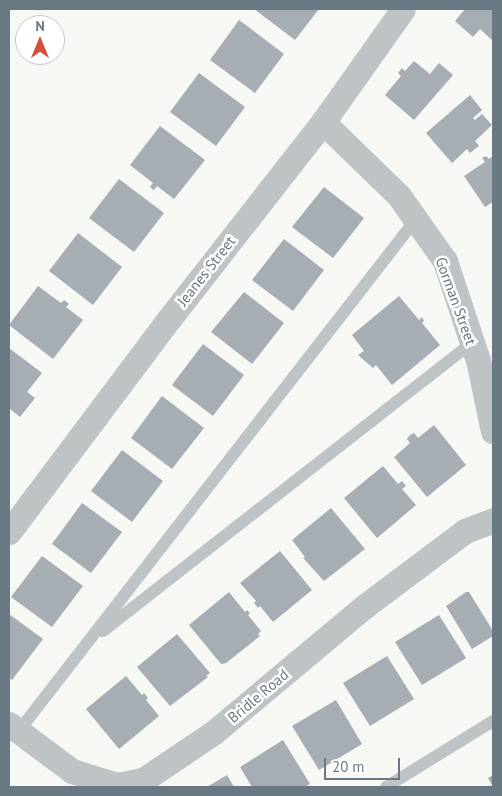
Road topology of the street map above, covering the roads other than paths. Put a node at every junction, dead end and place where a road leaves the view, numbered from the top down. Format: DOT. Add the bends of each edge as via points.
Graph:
graph roads {
  1 [pos="403,9"];
  2 [pos="323,122"];
  3 [pos="416,219"];
  4 [pos="472,343"];
  5 [pos="493,431"];
  6 [pos="493,520"];
  7 [pos="9,532"];
  8 [pos="87,643"];
  9 [pos="493,721"];
  10 [pos="14,728"];
  11 [pos="386,787"];
  1 -- 2 [label="street, Jeanes Street"];
  2 -- 3 [label="street, Gorman Street" via="399,196"];
  2 -- 7 [label="street, Jeanes Street"];
  3 -- 4 [label="street, Gorman Street" via="445,261"];
  3 -- 8 [label="lane"];
  4 -- 5 [label="street, Gorman Street"];
  4 -- 8 [label="lane"];
  6 -- 10 [label="street, Bridle Road" via="465,531 365,606 213,733 143,780 116,785 72,771"];
  8 -- 10 [label="lane"];
  9 -- 11 [label="lane"];
}
